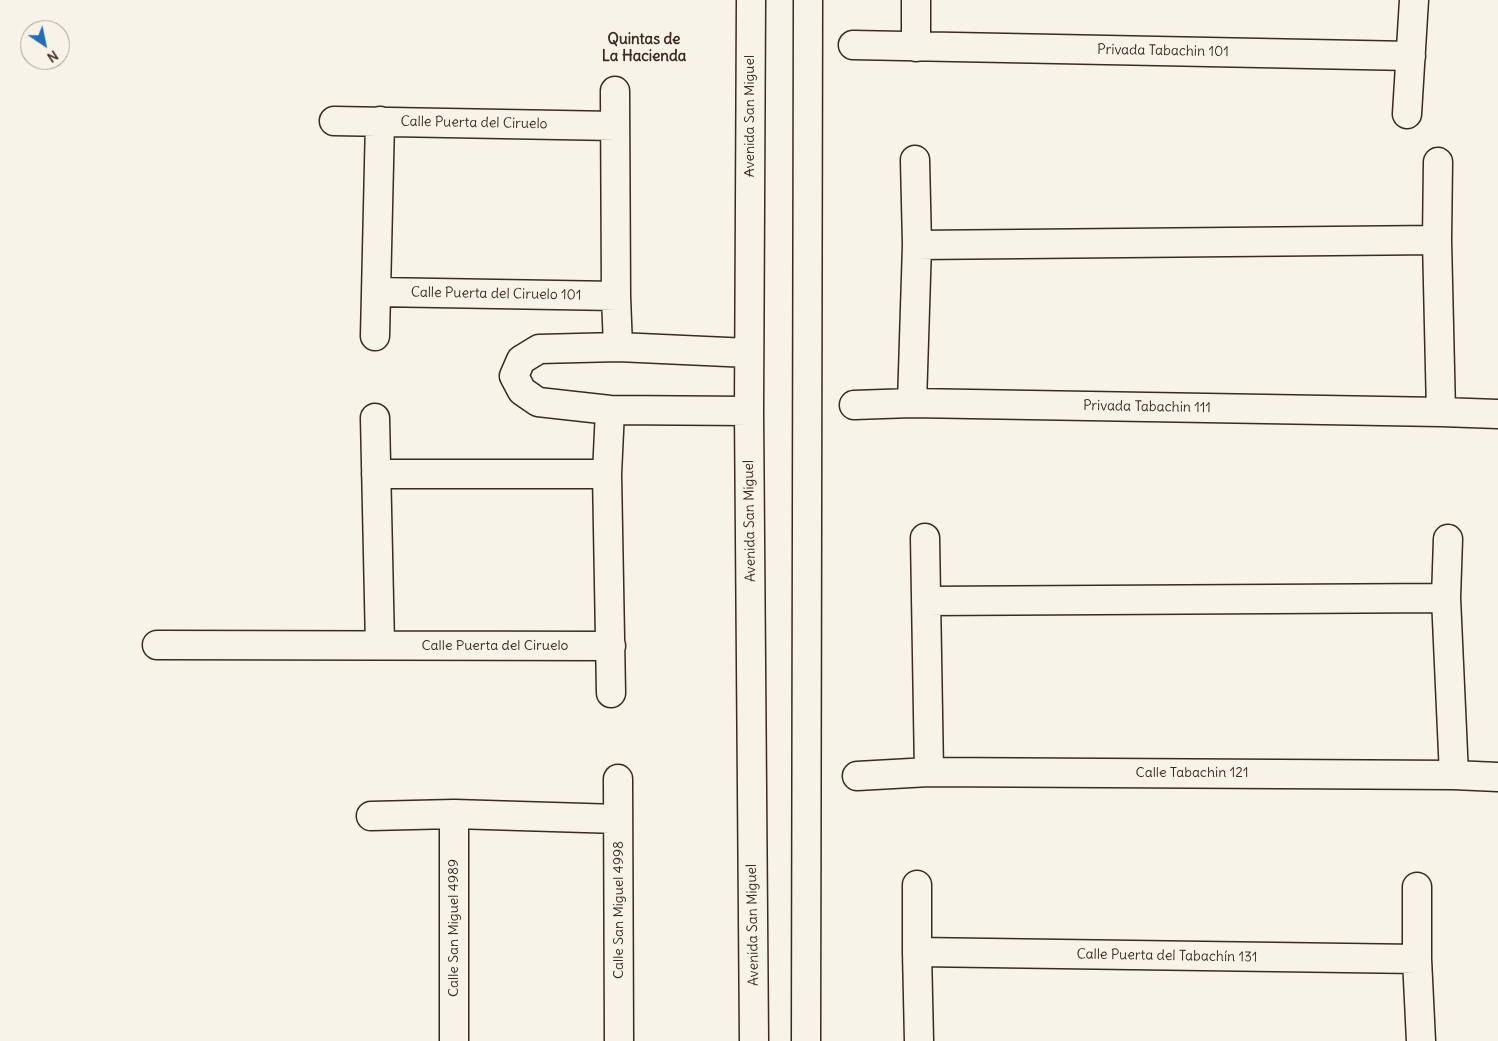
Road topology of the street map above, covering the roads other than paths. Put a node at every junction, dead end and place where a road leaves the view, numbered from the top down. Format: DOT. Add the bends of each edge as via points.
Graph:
graph roads {
  1 [pos="751,0"];
  2 [pos="808,0"];
  3 [pos="916,0"];
  4 [pos="1414,0"];
  5 [pos="853,45"];
  6 [pos="916,47"];
  7 [pos="1411,56"];
  8 [pos="615,91"];
  9 [pos="1407,114"];
  10 [pos="334,121"];
  11 [pos="380,122"];
  12 [pos="615,126"];
  13 [pos="915,160"];
  14 [pos="1438,162"];
  15 [pos="1437,240"];
  16 [pos="917,245"];
  17 [pos="376,292"];
  18 [pos="616,296"];
  19 [pos="375,336"];
  20 [pos="618,347"];
  21 [pos="748,353"];
  22 [pos="912,403"];
  23 [pos="854,406"];
  24 [pos="610,410"];
  25 [pos="748,411"];
  26 [pos="1441,412"];
  27 [pos="1498,414"];
  28 [pos="375,418"];
  29 [pos="376,474"];
  30 [pos="607,474"];
  31 [pos="925,538"];
  32 [pos="1448,539"];
  33 [pos="1446,598"];
  34 [pos="926,601"];
  35 [pos="157,645"];
  36 [pos="380,645"];
  37 [pos="611,646"];
  38 [pos="612,693"];
  39 [pos="930,772"];
  40 [pos="1454,775"];
  41 [pos="857,776"];
  42 [pos="1498,777"];
  43 [pos="618,779"];
  44 [pos="454,814"];
  45 [pos="371,816"];
  46 [pos="618,819"];
  47 [pos="917,885"];
  48 [pos="1417,887"];
  49 [pos="917,952"];
  50 [pos="1418,959"];
  51 [pos="454,1041"];
  52 [pos="619,1041"];
  53 [pos="754,1041"];
  54 [pos="806,1041"];
  55 [pos="919,1041"];
  56 [pos="1421,1041"];
  1 -- 21 [label="street, Avenida San Miguel"];
  2 -- 54 [label="street"];
  3 -- 6 [label="street"];
  4 -- 7 [label="street"];
  5 -- 6 [label="street, Privada Tabachin 101"];
  6 -- 7 [label="street, Privada Tabachin 101"];
  7 -- 9 [label="street"];
  8 -- 12 [label="street"];
  10 -- 11 [label="street, Calle Puerta del Ciruelo"];
  11 -- 12 [label="street, Calle Puerta del Ciruelo"];
  11 -- 17 [label="street"];
  12 -- 18 [label="street"];
  13 -- 16 [label="street"];
  14 -- 15 [label="street"];
  15 -- 16 [label="street"];
  15 -- 26 [label="street"];
  16 -- 22 [label="street"];
  17 -- 18 [label="street, Calle Puerta del Ciruelo 101"];
  17 -- 19 [label="street"];
  18 -- 20 [label="street"];
  20 -- 21 [label="street"];
  20 -- 24 [label="street" via="539,349 521,360 514,376 522,391 538,402"];
  21 -- 25 [label="street, Avenida San Miguel"];
  22 -- 23 [label="street, Privada Tabachin 111"];
  22 -- 26 [label="street, Privada Tabachin 111"];
  24 -- 25 [label="street"];
  24 -- 30 [label="street"];
  25 -- 53 [label="street, Avenida San Miguel"];
  26 -- 27 [label="street, Privada Tabachin 111"];
  28 -- 29 [label="street"];
  29 -- 30 [label="street"];
  29 -- 36 [label="street"];
  30 -- 37 [label="street"];
  31 -- 34 [label="street"];
  32 -- 33 [label="street"];
  33 -- 34 [label="street"];
  33 -- 40 [label="street"];
  34 -- 39 [label="street"];
  35 -- 36 [label="street, Calle Puerta del Ciruelo"];
  36 -- 37 [label="street, Calle Puerta del Ciruelo"];
  37 -- 38 [label="street"];
  39 -- 40 [label="street, Calle Tabachin 121"];
  39 -- 41 [label="street, Calle Tabachin 121"];
  40 -- 42 [label="street, Calle Tabachin 121"];
  43 -- 46 [label="street, Calle San Miguel 4998"];
  44 -- 45 [label="street"];
  44 -- 46 [label="street"];
  44 -- 51 [label="street, Calle San Miguel 4989"];
  46 -- 52 [label="street, Calle San Miguel 4998"];
  47 -- 49 [label="street"];
  48 -- 50 [label="street"];
  49 -- 50 [label="street, Calle Puerta del Tabachín 131"];
  49 -- 55 [label="street"];
  50 -- 56 [label="street"];
}
